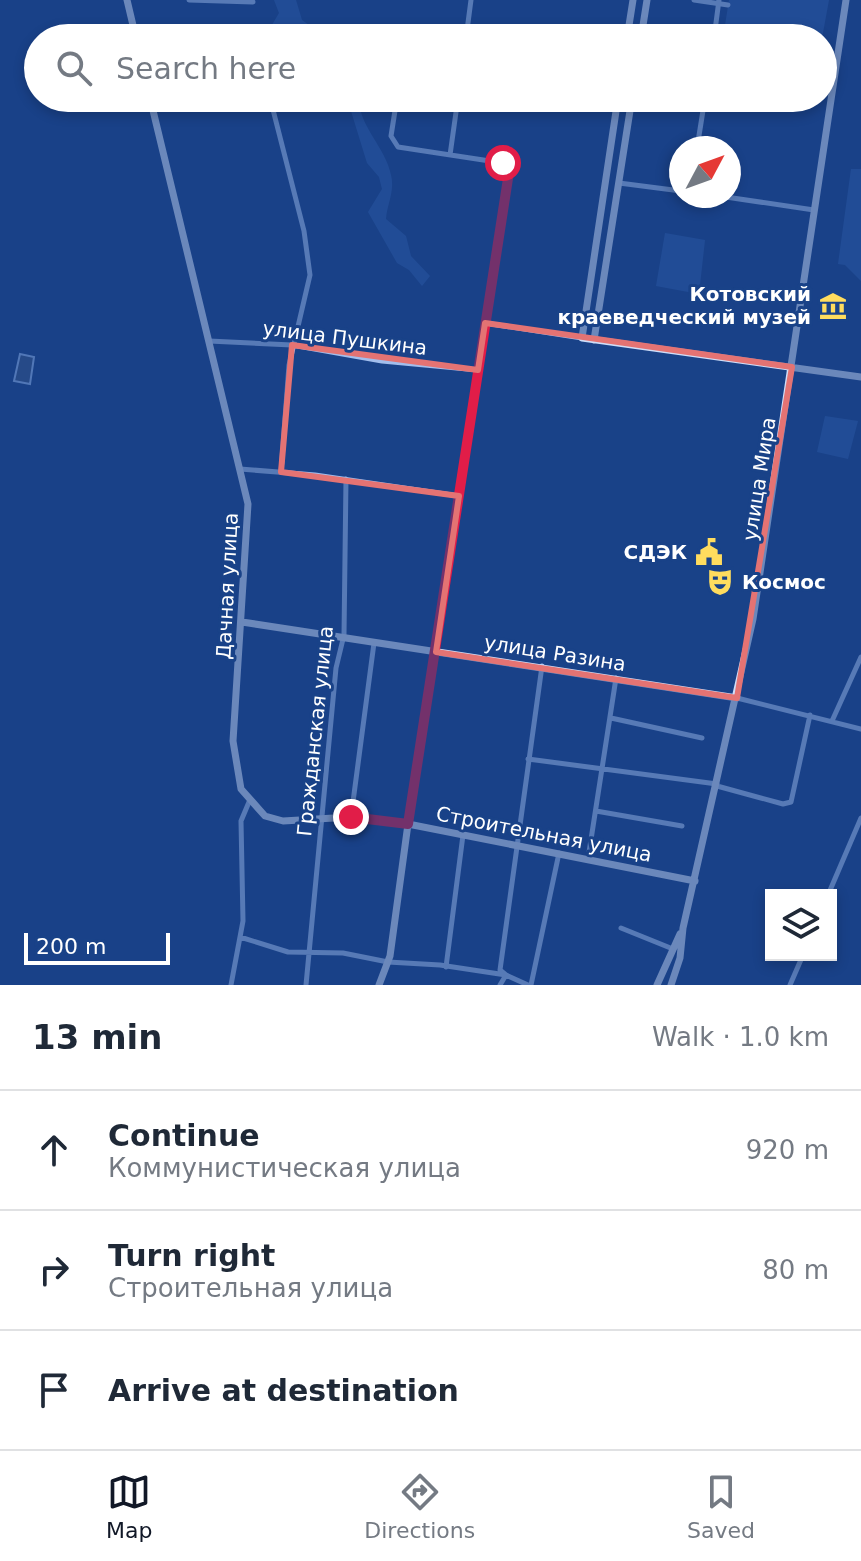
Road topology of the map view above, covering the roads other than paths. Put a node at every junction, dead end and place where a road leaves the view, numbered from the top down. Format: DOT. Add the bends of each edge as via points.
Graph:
graph roads {
  1 [pos="127,0"];
  2 [pos="189,0"];
  3 [pos="471,0"];
  4 [pos="633,0"];
  5 [pos="647,0"];
  6 [pos="694,0"];
  7 [pos="846,0"];
  8 [pos="253,2"];
  9 [pos="719,2"];
  10 [pos="728,5"];
  11 [pos="133,24"];
  12 [pos="468,24"];
  13 [pos="629,24"];
  14 [pos="643,24"];
  15 [pos="716,24"];
  16 [pos="837,63"];
  17 [pos="153,112"];
  18 [pos="273,112"];
  19 [pos="395,112"];
  20 [pos="456,112"];
  21 [pos="616,112"];
  22 [pos="630,112"];
  23 [pos="703,112"];
  24 [pos="830,112"];
  25 [pos="699,136"];
  26 [pos="450,155"];
  27 [pos="619,183"];
  28 [pos="669,189"];
  29 [pos="741,199"];
  30 [pos="815,210"];
  31 [pos="485,323"];
  32 [pos="582,338"];
  33 [pos="594,340"];
  34 [pos="209,341"];
  35 [pos="292,345"];
  36 [pos="792,367"];
  37 [pos="478,370"];
  38 [pos="861,377"];
  39 [pos="240,469"];
  40 [pos="281,472"];
  41 [pos="346,479"];
  42 [pos="459,496"];
  43 [pos="242,622"];
  44 [pos="343,638"];
  45 [pos="374,643"];
  46 [pos="436,652"];
  47 [pos="861,657"];
  48 [pos="542,666"];
  49 [pos="616,678"];
  50 [pos="737,698"];
  51 [pos="810,715"];
  52 [pos="611,718"];
  53 [pos="832,721"];
  54 [pos="861,729"];
  55 [pos="702,738"];
  56 [pos="528,759"];
  57 [pos="602,769"];
  58 [pos="717,785"];
  59 [pos="249,802"];
  60 [pos="596,811"];
  61 [pos="351,817"];
  62 [pos="322,818"];
  63 [pos="861,818"];
  64 [pos="408,824"];
  65 [pos="682,826"];
  66 [pos="463,834"];
  67 [pos="517,844"];
  68 [pos="559,853"];
  69 [pos="588,859"];
  70 [pos="695,881"];
  71 [pos="831,889"];
  72 [pos="621,928"];
  73 [pos="683,928"];
  74 [pos="240,937"];
  75 [pos="673,949"];
  76 [pos="309,954"];
  77 [pos="800,961"];
  78 [pos="388,962"];
  79 [pos="446,967"];
  80 [pos="506,975"];
  81 [pos="231,985"];
  82 [pos="306,985"];
  83 [pos="379,985"];
  84 [pos="500,985"];
  85 [pos="530,985"];
  86 [pos="657,985"];
  87 [pos="671,985"];
  88 [pos="790,985"];
  1 -- 11 [label="street"];
  2 -- 8 [label="street"];
  3 -- 12 [label="street"];
  4 -- 13 [label="street"];
  5 -- 14 [label="street"];
  6 -- 9 [label="street"];
  7 -- 16 [label="street, улица Мира"];
  9 -- 10 [label="street"];
  9 -- 15 [label="street"];
  17 -- 34 [label="street, Дачная улица"];
  18 -- 35 [label="street" via="309,258 310,275"];
  19 -- 26 [label="street" via="393,143"];
  20 -- 26 [label="street"];
  21 -- 32 [label="street"];
  22 -- 27 [label="street"];
  23 -- 25 [label="street"];
  24 -- 30 [label="street, улица Мира"];
  26 -- 31 [label="street" via="503,163 509,172"];
  27 -- 28 [label="street"];
  27 -- 33 [label="street"];
  29 -- 30 [label="street"];
  30 -- 36 [label="street, улица Мира"];
  31 -- 32 [label="street"];
  31 -- 37 [label="street"];
  32 -- 33 [label="street"];
  33 -- 36 [label="street"];
  34 -- 35 [label="street, улица Пушкина"];
  34 -- 39 [label="street, Дачная улица"];
  35 -- 37 [label="street, улица Пушкина"];
  35 -- 40 [label="street"];
  36 -- 38 [label="street"];
  36 -- 50 [label="street, улица Мира"];
  37 -- 42 [label="street"];
  39 -- 40 [label="street"];
  39 -- 43 [label="street, Дачная улица" via="249,523"];
  40 -- 41 [label="street"];
  41 -- 42 [label="street"];
  41 -- 44 [label="street, Гражданская улица"];
  42 -- 46 [label="street"];
  43 -- 44 [label="street, улица Разина"];
  43 -- 59 [label="street, Дачная улица" via="233,741 236,774"];
  44 -- 45 [label="street, улица Разина"];
  44 -- 62 [label="street, Гражданская улица"];
  45 -- 46 [label="street, улица Разина"];
  45 -- 61 [label="street"];
  46 -- 48 [label="street, улица Разина"];
  46 -- 64 [label="street"];
  47 -- 53 [label="street"];
  48 -- 49 [label="street, улица Разина"];
  48 -- 56 [label="street"];
  49 -- 50 [label="street, улица Разина"];
  49 -- 52 [label="street"];
  50 -- 51 [label="street, улица Разина"];
  50 -- 58 [label="street, улица Мира"];
  51 -- 53 [label="street, улица Разина"];
  51 -- 58 [label="street" via="791,802"];
  52 -- 55 [label="street"];
  52 -- 57 [label="street"];
  53 -- 54 [label="street, улица Разина"];
  56 -- 57 [label="street"];
  56 -- 67 [label="street"];
  57 -- 58 [label="street"];
  57 -- 60 [label="street"];
  58 -- 70 [label="street, улица Мира"];
  59 -- 62 [label="street, Строительная улица" via="265,816 283,821"];
  59 -- 74 [label="street" via="241,821"];
  60 -- 65 [label="street"];
  60 -- 69 [label="street"];
  61 -- 62 [label="street, Строительная улица"];
  61 -- 64 [label="street, Строительная улица"];
  62 -- 76 [label="street, Гражданская улица"];
  63 -- 71 [label="street"];
  64 -- 66 [label="street, Строительная улица"];
  64 -- 78 [label="street"];
  66 -- 67 [label="street, Строительная улица"];
  66 -- 79 [label="street"];
  67 -- 68 [label="street, Строительная улица"];
  67 -- 80 [label="street" via="500,970"];
  68 -- 69 [label="street, Строительная улица"];
  68 -- 85 [label="street"];
  69 -- 70 [label="street, Строительная улица"];
  70 -- 73 [label="street, улица Мира"];
  72 -- 75 [label="street"];
  73 -- 75 [label="street"];
  73 -- 87 [label="street, улица Мира"];
  74 -- 76 [label="street"];
  74 -- 81 [label="street"];
  75 -- 86 [label="street"];
  76 -- 78 [label="street" via="343,953"];
  76 -- 82 [label="street, Гражданская улица"];
  77 -- 88 [label="street"];
  78 -- 79 [label="street"];
  78 -- 83 [label="street"];
  79 -- 80 [label="street"];
  80 -- 84 [label="street"];
  80 -- 85 [label="street"];
}
